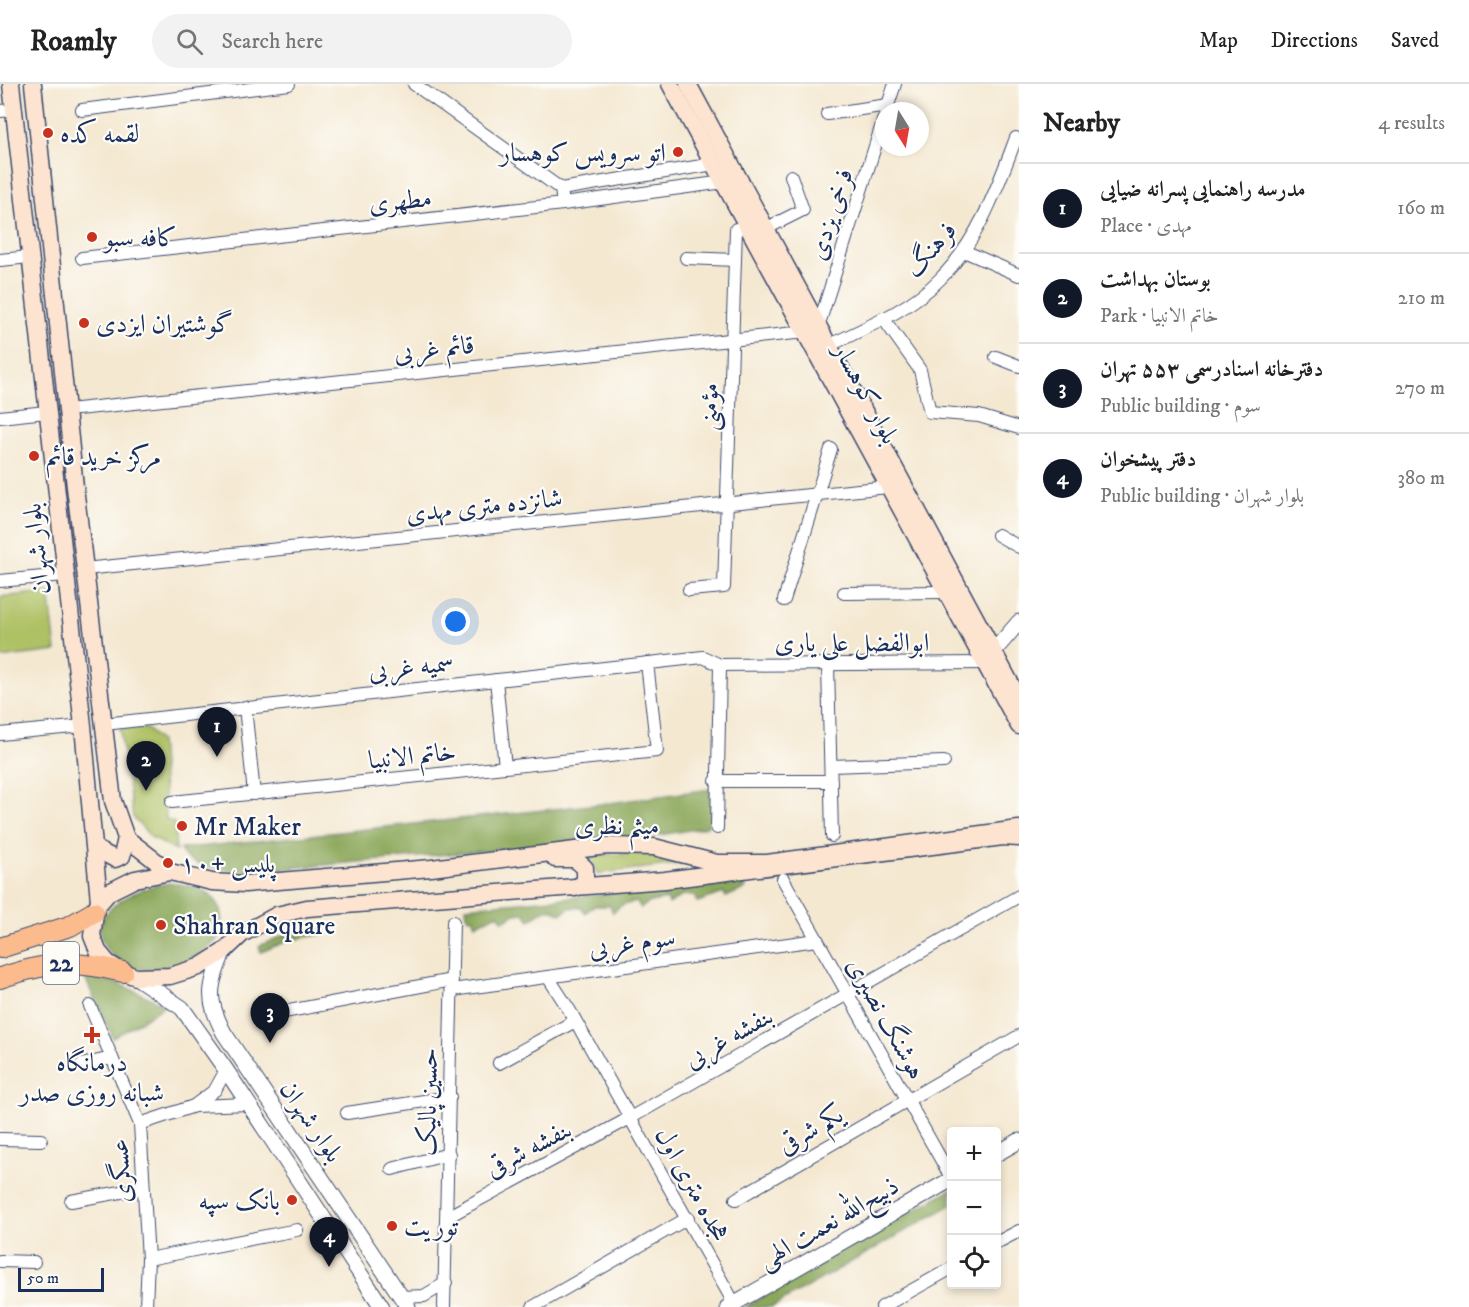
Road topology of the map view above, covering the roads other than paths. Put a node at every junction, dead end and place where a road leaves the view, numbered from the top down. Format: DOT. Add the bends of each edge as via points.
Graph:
graph roads {
  1 [pos="11,84"];
  2 [pos="33,84"];
  3 [pos="289,84"];
  4 [pos="414,84"];
  5 [pos="670,84"];
  6 [pos="688,84"];
  7 [pos="895,84"];
  8 [pos="889,102"];
  9 [pos="875,109"];
  10 [pos="7,110"];
  11 [pos="82,110"];
  12 [pos="826,114"];
  13 [pos="1016,138"];
  14 [pos="875,144"];
  15 [pos="714,164"];
  16 [pos="791,176"];
  17 [pos="724,182"];
  18 [pos="561,189"];
  19 [pos="563,204"];
  20 [pos="767,228"];
  21 [pos="736,229"];
  22 [pos="964,251"];
  23 [pos="30,257"];
  24 [pos="82,258"];
  25 [pos="686,258"];
  26 [pos="0,260"];
  27 [pos="735,261"];
  28 [pos="1019,275"];
  29 [pos="883,318"];
  30 [pos="812,328"];
  31 [pos="732,339"];
  32 [pos="830,345"];
  33 [pos="996,357"];
  34 [pos="1019,366"];
  35 [pos="68,410"];
  36 [pos="46,412"];
  37 [pos="0,417"];
  38 [pos="1019,428"];
  39 [pos="831,449"];
  40 [pos="888,487"];
  41 [pos="818,494"];
  42 [pos="727,503"];
  43 [pos="998,535"];
  44 [pos="1019,547"];
  45 [pos="84,569"];
  46 [pos="64,575"];
  47 [pos="0,581"];
  48 [pos="689,590"];
  49 [pos="945,592"];
  50 [pos="844,593"];
  51 [pos="784,600"];
  52 [pos="1019,622"];
  53 [pos="989,657"];
  54 [pos="647,663"];
  55 [pos="828,664"];
  56 [pos="720,665"];
  57 [pos="496,680"];
  58 [pos="1019,699"];
  59 [pos="245,707"];
  60 [pos="104,724"];
  61 [pos="83,726"];
  62 [pos="1019,726"];
  63 [pos="0,734"];
  64 [pos="944,762"];
  65 [pos="831,766"];
  66 [pos="505,767"];
  67 [pos="831,781"];
  68 [pos="716,782"];
  69 [pos="254,794"];
  70 [pos="172,802"];
  71 [pos="1019,824"];
  72 [pos="717,828"];
  73 [pos="1019,829"];
  74 [pos="1000,832"];
  75 [pos="832,836"];
  76 [pos="126,838"];
  77 [pos="1019,838"];
  78 [pos="96,849"];
  79 [pos="518,858"];
  80 [pos="170,873"];
  81 [pos="783,879"];
  82 [pos="575,888"];
  83 [pos="1019,896"];
  84 [pos="96,907"];
  85 [pos="453,922"];
  86 [pos="39,936"];
  87 [pos="817,940"];
  88 [pos="0,948"];
  89 [pos="223,952"];
  90 [pos="48,963"];
  91 [pos="129,975"];
  92 [pos="548,977"];
  93 [pos="0,978"];
  94 [pos="452,985"];
  95 [pos="848,994"];
  96 [pos="90,1006"];
  97 [pos="268,1015"];
  98 [pos="575,1021"];
  99 [pos="1019,1036"];
  100 [pos="112,1059"];
  101 [pos="500,1063"];
  102 [pos="81,1065"];
  103 [pos="226,1070"];
  104 [pos="450,1096"];
  105 [pos="907,1099"];
  106 [pos="249,1104"];
  107 [pos="195,1106"];
  108 [pos="346,1113"];
  109 [pos="630,1118"];
  110 [pos="140,1124"];
  111 [pos="0,1139"];
  112 [pos="40,1140"];
  113 [pos="1019,1141"];
  114 [pos="1001,1151"];
  115 [pos="449,1154"];
  116 [pos="392,1169"];
  117 [pos="947,1172"];
  118 [pos="948,1181"];
  119 [pos="143,1188"];
  120 [pos="736,1198"];
  121 [pos="71,1201"];
  122 [pos="447,1217"];
  123 [pos="687,1218"];
  124 [pos="297,1230"];
  125 [pos="1019,1231"];
  126 [pos="1001,1240"];
  127 [pos="148,1258"];
  128 [pos="0,1261"];
  129 [pos="34,1262"];
  130 [pos="947,1270"];
  131 [pos="446,1282"];
  132 [pos="404,1302"];
  133 [pos="731,1305"];
  134 [pos="146,1307"];
  135 [pos="382,1307"];
  136 [pos="444,1307"];
  137 [pos="532,1307"];
  138 [pos="882,1307"];
  1 -- 10 [label="main road, بلوار شهران"];
  2 -- 35 [label="main road, بلوار شهران"];
  3 -- 11 [label="street"];
  4 -- 18 [label="street"];
  5 -- 15 [label="main road, بلوار کوهسار"];
  6 -- 20 [label="main road, بلوار کوهسار"];
  7 -- 8 [label="street"];
  9 -- 12 [label="street"];
  10 -- 23 [label="main road, بلوار شهران"];
  13 -- 22 [label="street, فرهنگ" via="982,221"];
  14 -- 30 [label="street, فرخی یزدی"];
  15 -- 17 [label="main road, بلوار کوهسار"];
  15 -- 18 [label="street"];
  16 -- 20 [label="street" via="802,210"];
  17 -- 19 [label="street, مطهری"];
  17 -- 30 [label="main road, بلوار کوهسار"];
  18 -- 19 [label="street"];
  19 -- 24 [label="street, مطهری"];
  20 -- 30 [label="main road, بلوار کوهسار"];
  21 -- 27 [label="street, مؤمنی"];
  22 -- 28 [label="street"];
  22 -- 29 [label="street, فرهنگ" via="939,280"];
  23 -- 26 [label="street"];
  23 -- 36 [label="main road, بلوار شهران"];
  25 -- 27 [label="street"];
  27 -- 31 [label="street, مؤمنی"];
  29 -- 32 [label="street, فرهنگ"];
  29 -- 38 [label="street" via="920,370 930,412 979,416"];
  30 -- 31 [label="street, قائم غربی"];
  30 -- 32 [label="main road, بلوار کوهسار"];
  30 -- 40 [label="main road, بلوار کوهسار"];
  31 -- 35 [label="street, قائم غربی"];
  31 -- 42 [label="street, مؤمنی"];
  32 -- 53 [label="main road, بلوار کوهسار"];
  33 -- 34 [label="street"];
  35 -- 45 [label="main road, بلوار شهران"];
  36 -- 37 [label="street"];
  36 -- 46 [label="main road, بلوار شهران"];
  39 -- 41 [label="street"];
  40 -- 41 [label="street, شانزده متری مهدی"];
  40 -- 49 [label="main road, بلوار کوهسار"];
  41 -- 42 [label="street, شانزده متری مهدی"];
  41 -- 51 [label="street"];
  42 -- 45 [label="street, شانزده متری مهدی"];
  42 -- 48 [label="street, مؤمنی" via="724,587"];
  43 -- 44 [label="street"];
  45 -- 60 [label="main road, بلوار شهران"];
  46 -- 47 [label="street"];
  46 -- 61 [label="main road, بلوار شهران"];
  49 -- 50 [label="street"];
  49 -- 53 [label="main road, بلوار کوهسار"];
  52 -- 53 [label="street"];
  53 -- 55 [label="street, ابوالفضل علی یاری"];
  53 -- 58 [label="main road, بلوار کوهسار"];
  53 -- 62 [label="main road, بلوار کوهسار"];
  54 -- 56 [label="street, سمیه غربی" via="703,657"];
  54 -- 57 [label="street, سمیه غربی"];
  54 -- 66 [label="street, خاتم الانبیا" via="657,751"];
  55 -- 56 [label="street, ابوالفضل علی یاری"];
  55 -- 65 [label="street"];
  56 -- 68 [label="street"];
  57 -- 59 [label="street, سمیه غربی"];
  57 -- 66 [label="street"];
  59 -- 60 [label="street, سمیه غربی"];
  59 -- 69 [label="street"];
  60 -- 76 [label="main road, بلوار شهران" via="113,801"];
  61 -- 63 [label="street"];
  61 -- 78 [label="main road, بلوار شهران"];
  64 -- 65 [label="street"];
  65 -- 67 [label="street"];
  66 -- 69 [label="street, خاتم الانبیا"];
  67 -- 68 [label="street"];
  67 -- 75 [label="street"];
  68 -- 72 [label="street"];
  69 -- 70 [label="street, خاتم الانبیا"];
  71 -- 74 [label="main road"];
  73 -- 74 [label="main road, میثم نظری"];
  74 -- 79 [label="main road, میثم نظری" via="767,863 717,863 627,845"];
  76 -- 78 [label="main road" via="122,856 115,859"];
  76 -- 80 [label="main road"];
  77 -- 82 [label="main road"];
  78 -- 84 [label="main road, بلوار شهران"];
  79 -- 80 [label="main road, میثم نظری" via="245,884"];
  79 -- 82 [label="main road" via="575,859 586,874 585,882"];
  80 -- 84 [label="main road" via="120,885"];
  81 -- 87 [label="street, هوشنگ نصیری"];
  82 -- 89 [label="main road" via="307,908 259,924"];
  83 -- 95 [label="street, بنفشه غربی"];
  84 -- 86 [label="highway, 22" via="69,926"];
  84 -- 91 [label="main road, بلوار شهران" via="92,936 98,951 108,963"];
  85 -- 94 [label="street, حسین پالیک"];
  86 -- 88 [label="highway, 22"];
  86 -- 90 [label="highway" via="52,939 56,945 56,954"];
  87 -- 92 [label="street, سوم غربی"];
  87 -- 95 [label="street, هوشنگ نصیری"];
  89 -- 91 [label="main road" via="184,972 154,978"];
  89 -- 132 [label="street, بلوار شهران" via="212,982 212,1009 260,1089"];
  90 -- 91 [label="highway, 22" via="99,966"];
  90 -- 93 [label="highway, 22"];
  91 -- 103 [label="street, بلوار شهران" via="182,1008"];
  92 -- 94 [label="street, سوم غربی"];
  92 -- 98 [label="street, هجده متری اول"];
  94 -- 97 [label="street, سوم غربی"];
  94 -- 104 [label="street, حسین پالیک"];
  95 -- 105 [label="street, هوشنگ نصیری"];
  95 -- 109 [label="street, بنفشه غربی"];
  96 -- 100 [label="street, عسگری"];
  98 -- 101 [label="street"];
  98 -- 109 [label="street, هجده متری اول"];
  99 -- 105 [label="street, یکم شرقی"];
  100 -- 102 [label="street"];
  100 -- 110 [label="street, عسگری"];
  103 -- 106 [label="street, بلوار شهران"];
  103 -- 107 [label="street" via="215,1090"];
  104 -- 108 [label="street"];
  104 -- 115 [label="street, حسین پالیک"];
  105 -- 117 [label="street, هوشنگ نصیری"];
  105 -- 120 [label="street, یکم شرقی"];
  106 -- 107 [label="street"];
  106 -- 135 [label="street, بلوار شهران"];
  107 -- 110 [label="street"];
  109 -- 122 [label="street, بنفشه شرقی"];
  109 -- 123 [label="street, هجده متری اول"];
  110 -- 119 [label="street, عسگری"];
  111 -- 112 [label="street"];
  113 -- 114 [label="street"];
  115 -- 116 [label="street"];
  115 -- 122 [label="street, حسین پالیک"];
  118 -- 133 [label="street, ذبیح‌الله نعمت الهی"];
  119 -- 121 [label="street"];
  119 -- 127 [label="street, عسگری"];
  122 -- 131 [label="street, حسین پالیک"];
  123 -- 133 [label="street, هجده متری اول"];
  123 -- 137 [label="street"];
  124 -- 127 [label="street"];
  125 -- 126 [label="street"];
  127 -- 134 [label="street, عسگری"];
  128 -- 129 [label="street"];
  130 -- 138 [label="street"];
  131 -- 132 [label="street" via="424,1296"];
  131 -- 136 [label="street, حسین پالیک"];
}
